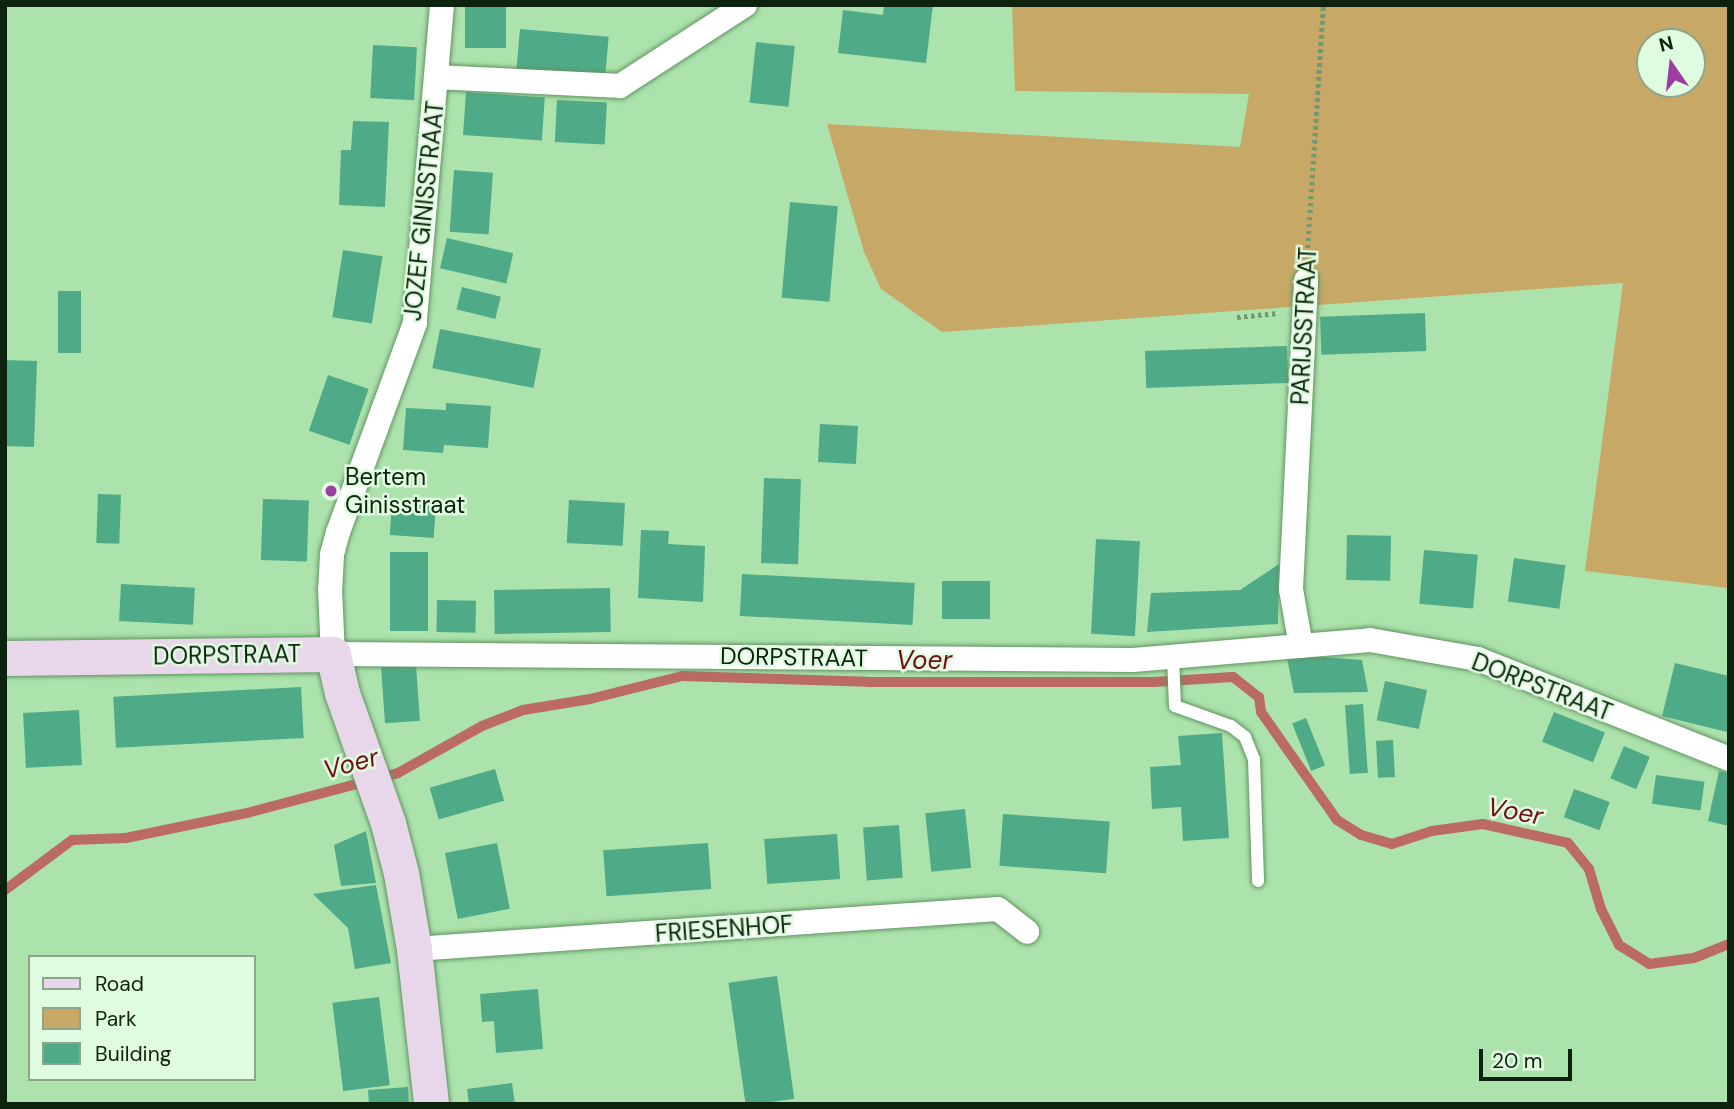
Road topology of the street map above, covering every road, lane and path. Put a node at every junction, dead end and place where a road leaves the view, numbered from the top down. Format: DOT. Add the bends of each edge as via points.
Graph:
graph roads {
  1 [pos="442,5"];
  2 [pos="745,5"];
  3 [pos="1323,5"];
  4 [pos="437,77"];
  5 [pos="1306,280"];
  6 [pos="1304,310"];
  7 [pos="1237,317"];
  8 [pos="1301,646"];
  9 [pos="334,654"];
  10 [pos="5,658"];
  11 [pos="1173,664"];
  12 [pos="1729,759"];
  13 [pos="1258,881"];
  14 [pos="1027,932"];
  15 [pos="414,949"];
  16 [pos="431,1104"];
  1 -- 4 [label="street, JOZEF GINISSTRAAT"];
  2 -- 4 [label="street" via="620,86"];
  3 -- 5 [label="path, PARIJSSTRAAT"];
  4 -- 9 [label="street, JOZEF GINISSTRAAT" via="415,323 332,555"];
  5 -- 6 [label="street, PARIJSSTRAAT"];
  6 -- 7 [label="path"];
  6 -- 8 [label="street, PARIJSSTRAAT" via="1291,589"];
  8 -- 11 [label="street, DORPSTRAAT"];
  8 -- 12 [label="street, DORPSTRAAT" via="1370,640 1478,659"];
  9 -- 10 [label="street, DORPSTRAAT"];
  9 -- 11 [label="street, DORPSTRAAT" via="1133,660"];
  9 -- 15 [label="street" via="342,693 395,847"];
  11 -- 13 [label="lane" via="1175,706 1231,726 1245,737 1254,759"];
  14 -- 15 [label="street, FRIESENHOF" via="998,909"];
  15 -- 16 [label="street"];
}
